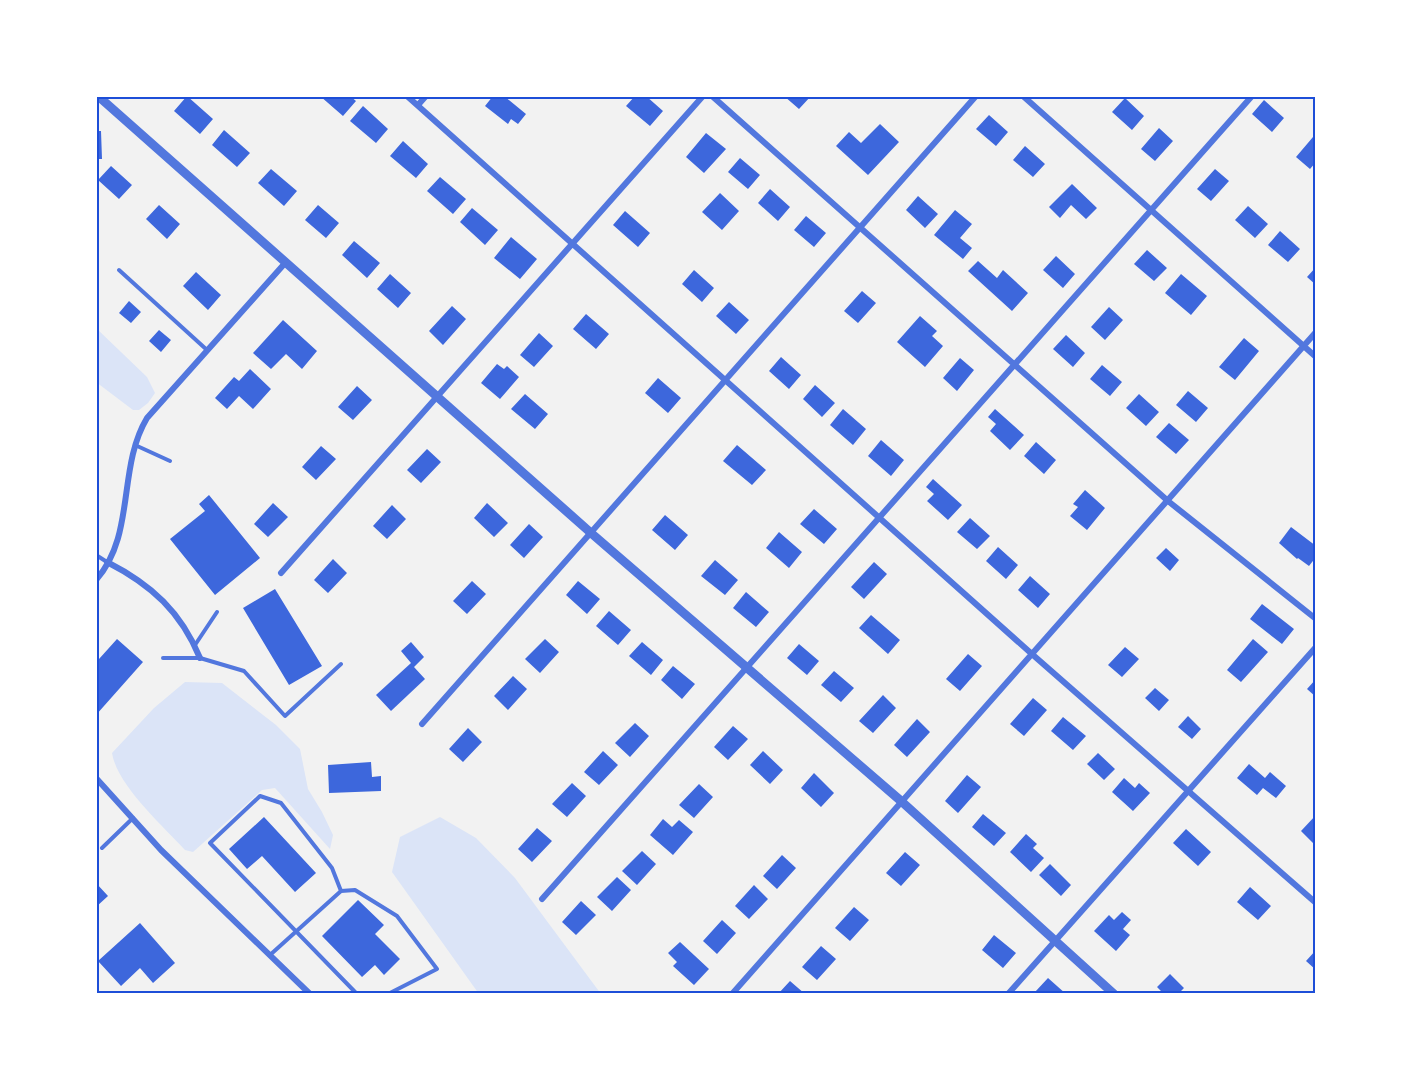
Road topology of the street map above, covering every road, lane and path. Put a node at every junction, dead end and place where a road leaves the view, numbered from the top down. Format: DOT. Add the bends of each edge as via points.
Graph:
graph roads {
  1 [pos="98,96"];
  2 [pos="407,96"];
  3 [pos="426,96"];
  4 [pos="703,96"];
  5 [pos="712,96"];
  6 [pos="976,96"];
  7 [pos="1023,96"];
  8 [pos="1252,96"];
  9 [pos="418,105"];
  10 [pos="1151,210"];
  11 [pos="859,227"];
  12 [pos="573,244"];
  13 [pos="286,262"];
  14 [pos="119,270"];
  15 [pos="1316,332"];
  16 [pos="1304,346"];
  17 [pos="208,350"];
  18 [pos="1316,357"];
  19 [pos="1015,364"];
  20 [pos="725,380"];
  21 [pos="438,396"];
  22 [pos="134,445"];
  23 [pos="170,461"];
  24 [pos="1168,501"];
  25 [pos="878,517"];
  26 [pos="591,533"];
  27 [pos="96,555"];
  28 [pos="107,562"];
  29 [pos="281,573"];
  30 [pos="96,580"];
  31 [pos="217,612"];
  32 [pos="1316,619"];
  33 [pos="195,645"];
  34 [pos="1316,647"];
  35 [pos="1033,655"];
  36 [pos="163,658"];
  37 [pos="200,658"];
  38 [pos="341,664"];
  39 [pos="745,667"];
  40 [pos="422,724"];
  41 [pos="96,778"];
  42 [pos="1188,791"];
  43 [pos="901,801"];
  44 [pos="133,818"];
  45 [pos="102,848"];
  46 [pos="341,891"];
  47 [pos="542,899"];
  48 [pos="1316,903"];
  49 [pos="295,930"];
  50 [pos="1055,942"];
  51 [pos="270,955"];
  52 [pos="310,994"];
  53 [pos="357,994"];
  54 [pos="388,994"];
  55 [pos="732,994"];
  56 [pos="1008,994"];
  57 [pos="1114,994"];
  1 -- 13 [label="street"];
  2 -- 9 [label="street"];
  3 -- 9 [label="street"];
  4 -- 12 [label="street"];
  5 -- 11 [label="street"];
  6 -- 11 [label="street"];
  7 -- 10 [label="street"];
  8 -- 10 [label="street"];
  9 -- 12 [label="street"];
  10 -- 16 [label="street"];
  10 -- 19 [label="street"];
  11 -- 19 [label="street"];
  11 -- 20 [label="street"];
  12 -- 20 [label="street"];
  12 -- 21 [label="street"];
  13 -- 17 [label="street"];
  13 -- 21 [label="street"];
  14 -- 17 [label="lane"];
  15 -- 16 [label="street"];
  16 -- 18 [label="street"];
  16 -- 24 [label="street"];
  17 -- 22 [label="street" via="147,418"];
  19 -- 24 [label="street"];
  19 -- 25 [label="street"];
  20 -- 25 [label="street"];
  20 -- 26 [label="street"];
  21 -- 26 [label="street"];
  21 -- 29 [label="street"];
  22 -- 23 [label="lane"];
  22 -- 28 [label="street" via="121,529"];
  24 -- 32 [label="street"];
  24 -- 35 [label="street"];
  25 -- 35 [label="street"];
  25 -- 39 [label="street"];
  26 -- 39 [label="street"];
  26 -- 40 [label="street"];
  27 -- 28 [label="lane"];
  28 -- 30 [label="street"];
  28 -- 33 [label="street" via="131,574 167,602"];
  31 -- 33 [label="lane"];
  33 -- 37 [label="street"];
  34 -- 42 [label="street"];
  35 -- 42 [label="street"];
  35 -- 43 [label="street"];
  36 -- 37 [label="lane"];
  37 -- 38 [label="lane" via="244,671 285,716"];
  39 -- 43 [label="street"];
  39 -- 47 [label="street"];
  41 -- 44 [label="street"];
  42 -- 48 [label="street"];
  42 -- 50 [label="street"];
  43 -- 50 [label="street"];
  43 -- 55 [label="street"];
  44 -- 45 [label="lane"];
  44 -- 51 [label="street"];
  46 -- 49 [label="lane"];
  46 -- 49 [label="lane" via="332,868 281,803 260,796 210,843"];
  46 -- 54 [label="lane" via="355,890 397,916 437,969"];
  49 -- 51 [label="lane"];
  49 -- 53 [label="lane"];
  50 -- 56 [label="street"];
  50 -- 57 [label="street"];
  51 -- 52 [label="street"];
}
